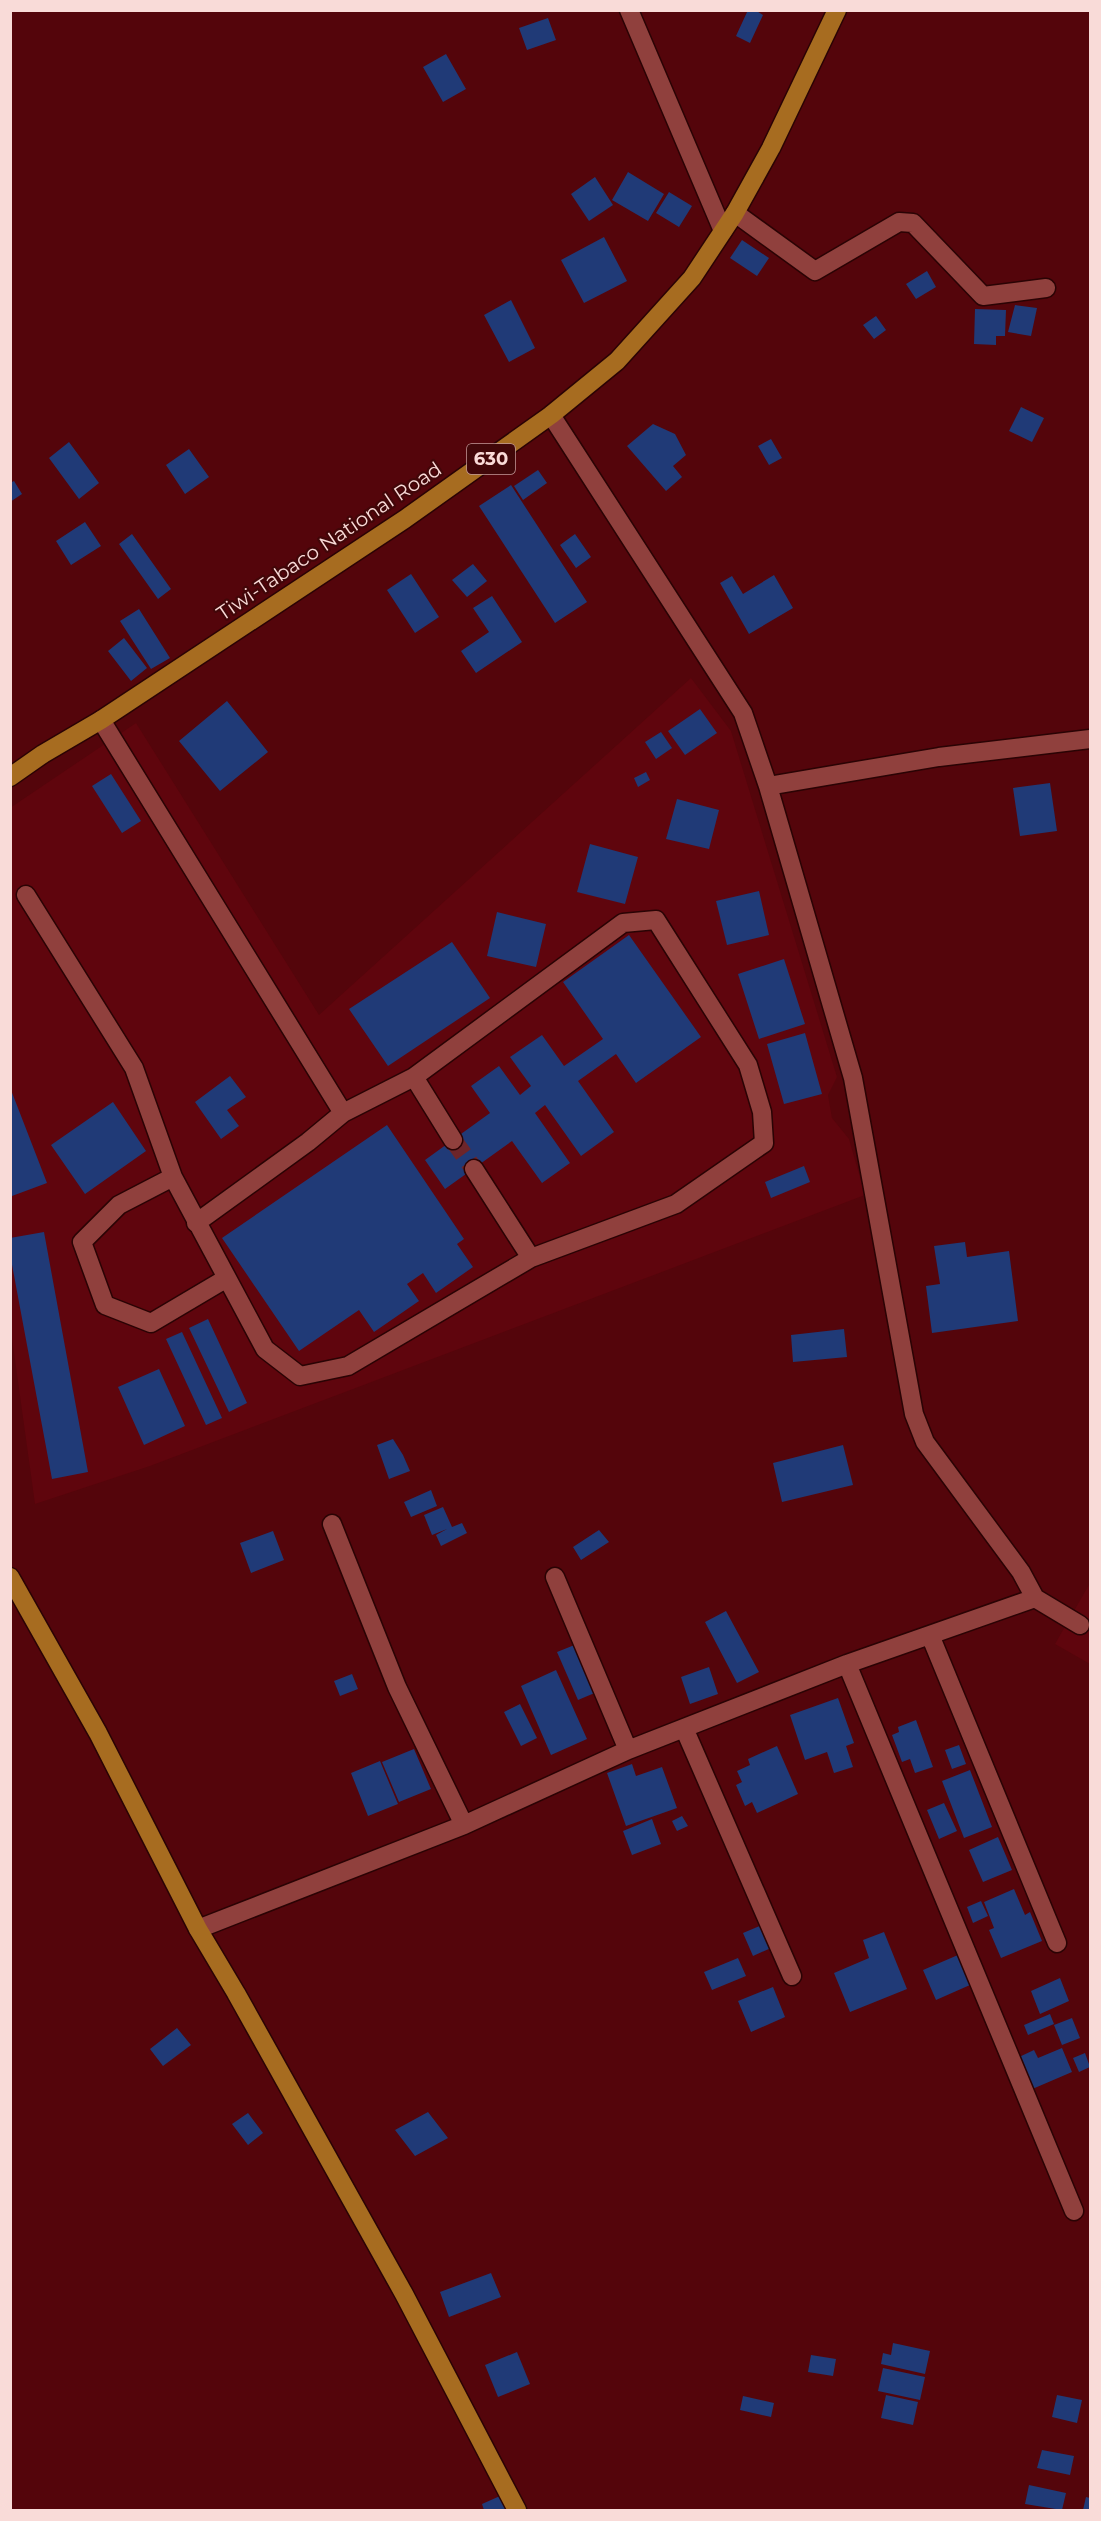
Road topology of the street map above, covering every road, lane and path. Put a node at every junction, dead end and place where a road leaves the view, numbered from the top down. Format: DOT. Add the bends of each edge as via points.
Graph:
graph roads {
  1 [pos="628,10"];
  2 [pos="837,10"];
  3 [pos="735,213"];
  4 [pos="723,231"];
  5 [pos="1046,288"];
  6 [pos="551,415"];
  7 [pos="101,720"];
  8 [pos="1090,739"];
  9 [pos="10,777"];
  10 [pos="768,786"];
  11 [pos="26,894"];
  12 [pos="414,1077"];
  13 [pos="343,1113"];
  14 [pos="453,1140"];
  15 [pos="474,1169"];
  16 [pos="173,1178"];
  17 [pos="196,1223"];
  18 [pos="531,1258"];
  19 [pos="227,1278"];
  20 [pos="333,1524"];
  21 [pos="555,1577"];
  22 [pos="10,1578"];
  23 [pos="1035,1598"];
  24 [pos="1080,1625"];
  25 [pos="930,1635"];
  26 [pos="847,1664"];
  27 [pos="684,1728"];
  28 [pos="628,1750"];
  29 [pos="464,1825"];
  30 [pos="198,1929"];
  31 [pos="1057,1943"];
  32 [pos="792,1976"];
  33 [pos="1074,2211"];
  34 [pos="518,2511"];
  1 -- 4 [label="street"];
  2 -- 3 [label="main road, Tiwi-Tabaco National Road / 630"];
  3 -- 4 [label="main road, Tiwi-Tabaco National Road / 630"];
  3 -- 5 [label="street" via="815,271 899,222 913,223 983,297"];
  4 -- 6 [label="main road, Tiwi-Tabaco National Road / 630" via="692,278 650,326 617,361"];
  6 -- 7 [label="main road, Tiwi-Tabaco National Road / 630" via="405,519"];
  6 -- 10 [label="street" via="743,713"];
  7 -- 9 [label="main road, Tiwi-Tabaco National Road / 630"];
  7 -- 13 [label="street"];
  8 -- 10 [label="street" via="939,757"];
  10 -- 23 [label="street" via="853,1078 914,1414 925,1442 1021,1572"];
  11 -- 16 [label="street" via="134,1068"];
  12 -- 13 [label="street"];
  12 -- 14 [label="street"];
  12 -- 18 [label="street" via="622,923 656,920 748,1065 762,1112 764,1143 676,1204"];
  13 -- 17 [label="street"];
  15 -- 18 [label="street"];
  16 -- 17 [label="street"];
  16 -- 19 [label="street" via="119,1205 82,1242 105,1305 151,1323"];
  17 -- 19 [label="street"];
  18 -- 19 [label="street" via="348,1366 300,1376 266,1349"];
  20 -- 29 [label="street" via="397,1687"];
  21 -- 28 [label="street"];
  22 -- 30 [label="main road" via="98,1733"];
  23 -- 24 [label="street"];
  23 -- 25 [label="street"];
  25 -- 26 [label="street"];
  25 -- 31 [label="street"];
  26 -- 27 [label="street"];
  26 -- 33 [label="street"];
  27 -- 28 [label="street"];
  27 -- 32 [label="street"];
  28 -- 29 [label="street"];
  29 -- 30 [label="street"];
  30 -- 34 [label="main road" via="404,2294"];
}
